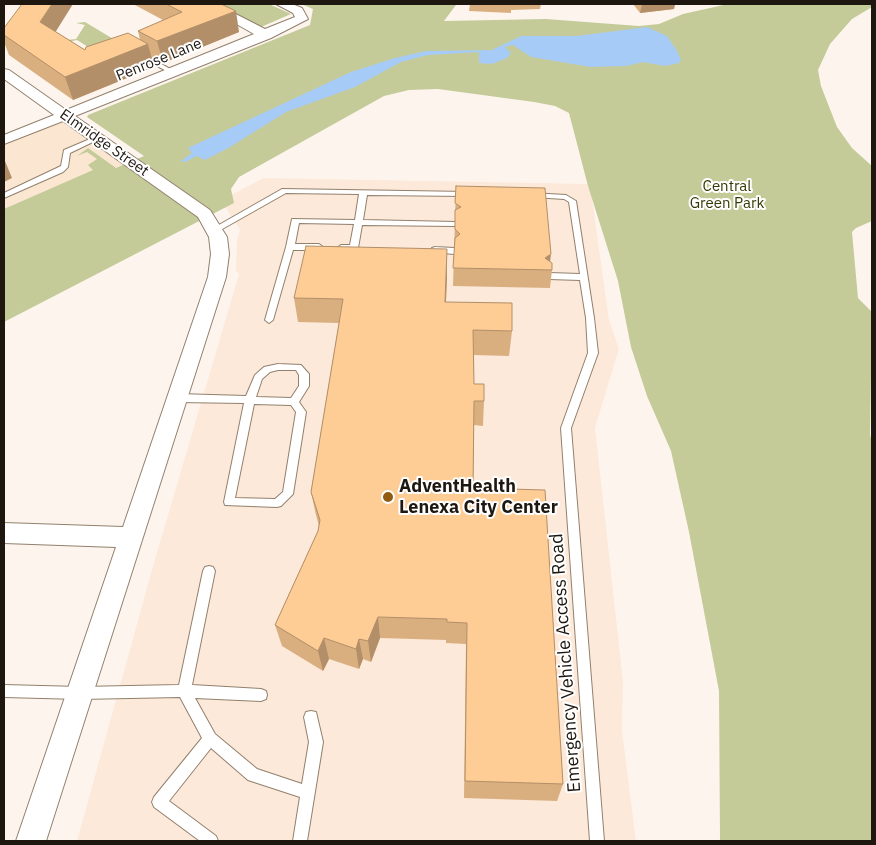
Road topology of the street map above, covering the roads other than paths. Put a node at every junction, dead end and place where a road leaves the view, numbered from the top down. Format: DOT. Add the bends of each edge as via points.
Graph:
graph roads {
  1 [pos="208,4"];
  2 [pos="282,4"];
  3 [pos="266,35"];
  4 [pos="134,51"];
  5 [pos="172,72"];
  6 [pos="4,73"];
  7 [pos="64,115"];
  8 [pos="97,138"];
  9 [pos="4,140"];
  10 [pos="363,193"];
  11 [pos="477,195"];
  12 [pos="525,195"];
  13 [pos="4,196"];
  14 [pos="209,222"];
  15 [pos="358,222"];
  16 [pos="455,224"];
  17 [pos="290,247"];
  18 [pos="427,250"];
  19 [pos="454,251"];
  20 [pos="549,276"];
  21 [pos="584,277"];
  22 [pos="269,320"];
  23 [pos="177,398"];
  24 [pos="250,400"];
  25 [pos="294,402"];
  26 [pos="4,533"];
  27 [pos="130,537"];
  28 [pos="210,571"];
  29 [pos="4,691"];
  30 [pos="184,691"];
  31 [pos="80,693"];
  32 [pos="261,695"];
  33 [pos="311,718"];
  34 [pos="210,740"];
  35 [pos="308,794"];
  36 [pos="31,841"];
  37 [pos="211,841"];
  38 [pos="300,841"];
  39 [pos="597,841"];
  1 -- 3 [label="street"];
  2 -- 3 [label="street, Penrose Lane" via="298,12 302,19"];
  3 -- 5 [label="street, Penrose Lane"];
  4 -- 5 [label="lane"];
  5 -- 7 [label="street, Penrose Lane"];
  6 -- 7 [label="street, Elmridge Street"];
  7 -- 8 [label="street, Elmridge Street"];
  7 -- 9 [label="street, Penrose Lane"];
  8 -- 13 [label="lane" via="67,152 60,170"];
  8 -- 14 [label="street, Elmridge Street"];
  10 -- 11 [label="lane"];
  10 -- 14 [label="lane" via="285,191"];
  10 -- 15 [label="lane"];
  12 -- 21 [label="lane, Emergency Vehicle Access Road" via="560,196 572,201"];
  14 -- 23 [label="street" via="218,237 217,277"];
  15 -- 16 [label="lane"];
  15 -- 17 [label="lane" via="295,221"];
  15 -- 17 [label="lane" via="359,248"];
  17 -- 22 [label="lane"];
  18 -- 19 [label="lane"];
  20 -- 21 [label="lane"];
  21 -- 39 [label="lane, Emergency Vehicle Access Road" via="593,353 566,428"];
  23 -- 24 [label="lane"];
  23 -- 27 [label="street"];
  24 -- 25 [label="lane"];
  24 -- 25 [label="lane" via="258,377 267,369 289,366 298,367 304,374 304,386"];
  24 -- 25 [label="lane" via="228,502 277,503 288,494 301,412"];
  26 -- 27 [label="street"];
  27 -- 31 [label="street"];
  28 -- 30 [label="lane"];
  29 -- 31 [label="lane"];
  30 -- 31 [label="lane"];
  30 -- 32 [label="lane"];
  30 -- 34 [label="lane"];
  31 -- 36 [label="street"];
  33 -- 35 [label="lane" via="316,742"];
  34 -- 35 [label="lane" via="252,775"];
  34 -- 37 [label="lane" via="159,802"];
  35 -- 38 [label="lane"];
}
